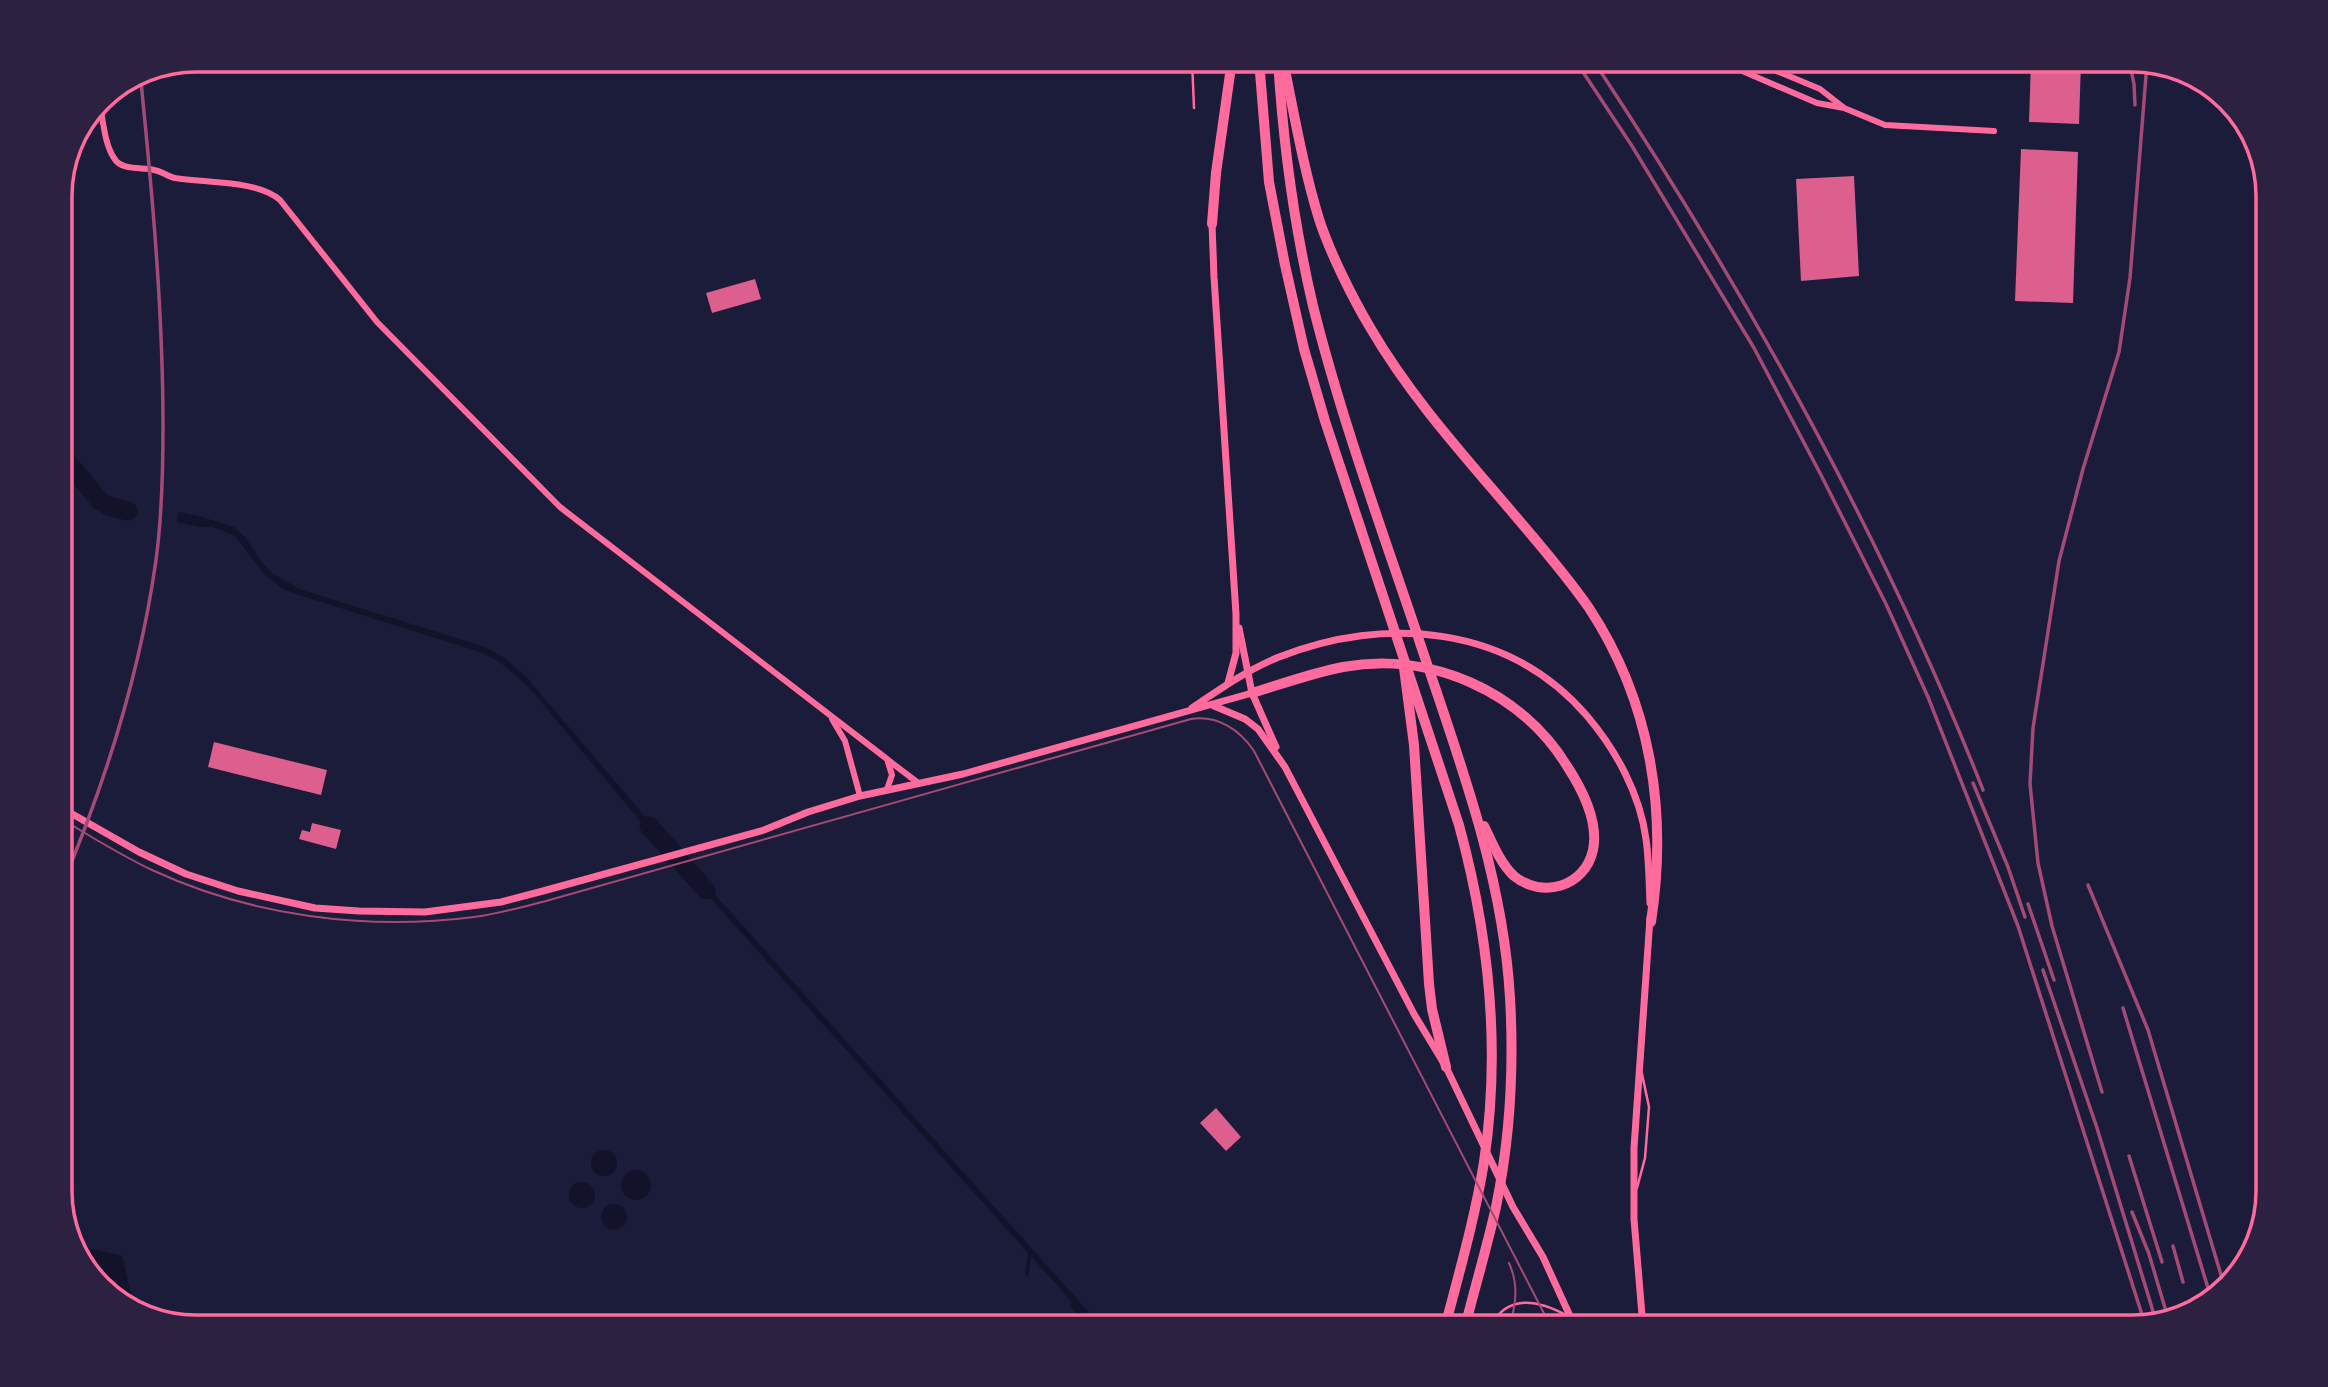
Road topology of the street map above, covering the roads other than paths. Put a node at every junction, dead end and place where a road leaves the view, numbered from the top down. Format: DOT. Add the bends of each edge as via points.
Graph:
graph roads {
  1 [pos="1192,72"];
  2 [pos="1230,72"];
  3 [pos="1260,72"];
  4 [pos="1281,72"];
  5 [pos="1284,72"];
  6 [pos="1745,72"];
  7 [pos="1779,72"];
  8 [pos="1194,108"];
  9 [pos="1844,108"];
  10 [pos="102,115"];
  11 [pos="1994,131"];
  12 [pos="1213,224"];
  13 [pos="1236,614"];
  14 [pos="1400,643"];
  15 [pos="1248,672"];
  16 [pos="1228,684"];
  17 [pos="1252,693"];
  18 [pos="1214,705"];
  19 [pos="1189,711"];
  20 [pos="829,715"];
  21 [pos="887,759"];
  22 [pos="1285,767"];
  23 [pos="917,782"];
  24 [pos="887,789"];
  25 [pos="860,796"];
  26 [pos="1474,807"];
  27 [pos="72,814"];
  28 [pos="1651,922"];
  29 [pos="1640,1062"];
  30 [pos="1446,1067"];
  31 [pos="1634,1198"];
  32 [pos="1448,1315"];
  33 [pos="1468,1315"];
  34 [pos="1500,1315"];
  35 [pos="1566,1315"];
  36 [pos="1569,1315"];
  37 [pos="1642,1315"];
  1 -- 8 [label="lane"];
  2 -- 12 [label="main road"];
  3 -- 14 [label="main road" via="1269,182 1294,311 1325,421"];
  4 -- 26 [label="main road" via="1292,201 1312,303 1340,404"];
  5 -- 28 [label="main road" via="1320,221 1369,328 1431,415 1588,607 1625,675 1642,723 1655,791 1657,883"];
  6 -- 9 [label="street" via="1817,103"];
  7 -- 9 [label="street" via="1821,89"];
  9 -- 11 [label="street" via="1892,126"];
  10 -- 20 [label="street" via="114,160 124,166 270,192 387,332 560,507"];
  12 -- 13 [label="street"];
  13 -- 15 [label="street"];
  13 -- 16 [label="street" via="1236,653"];
  14 -- 30 [label="main road" via="1414,745 1429,984"];
  14 -- 32 [label="main road" via="1459,825 1488,973 1489,1112 1484,1161"];
  15 -- 16 [label="street"];
  15 -- 17 [label="street"];
  15 -- 28 [label="street" via="1307,647 1365,635 1411,632 1487,647 1534,670 1564,692 1615,755 1646,839"];
  16 -- 19 [label="street"];
  17 -- 18 [label="street"];
  17 -- 22 [label="street"];
  17 -- 26 [label="main road" via="1344,667 1373,664 1419,667 1479,685 1534,724 1565,761 1586,802 1593,852 1579,876 1567,884 1547,888 1528,884 1506,866"];
  18 -- 19 [label="street"];
  18 -- 22 [label="street" via="1258,729"];
  19 -- 23 [label="street" via="963,774"];
  20 -- 21 [label="street"];
  20 -- 25 [label="street" via="845,741"];
  21 -- 23 [label="street"];
  21 -- 24 [label="street" via="892,775"];
  22 -- 30 [label="street"];
  23 -- 24 [label="street"];
  24 -- 25 [label="street"];
  25 -- 27 [label="street" via="764,830 533,894 482,906 404,913 337,910 238,891 186,874"];
  26 -- 33 [label="main road" via="1508,973 1511,1030 1506,1143 1496,1206"];
  28 -- 29 [label="street"];
  29 -- 31 [label="street"];
  29 -- 31 [label="lane" via="1649,1107 1646,1158"];
  30 -- 36 [label="street"];
  31 -- 37 [label="street"];
  34 -- 35 [label="lane" via="1511,1306 1535,1301"];
}
